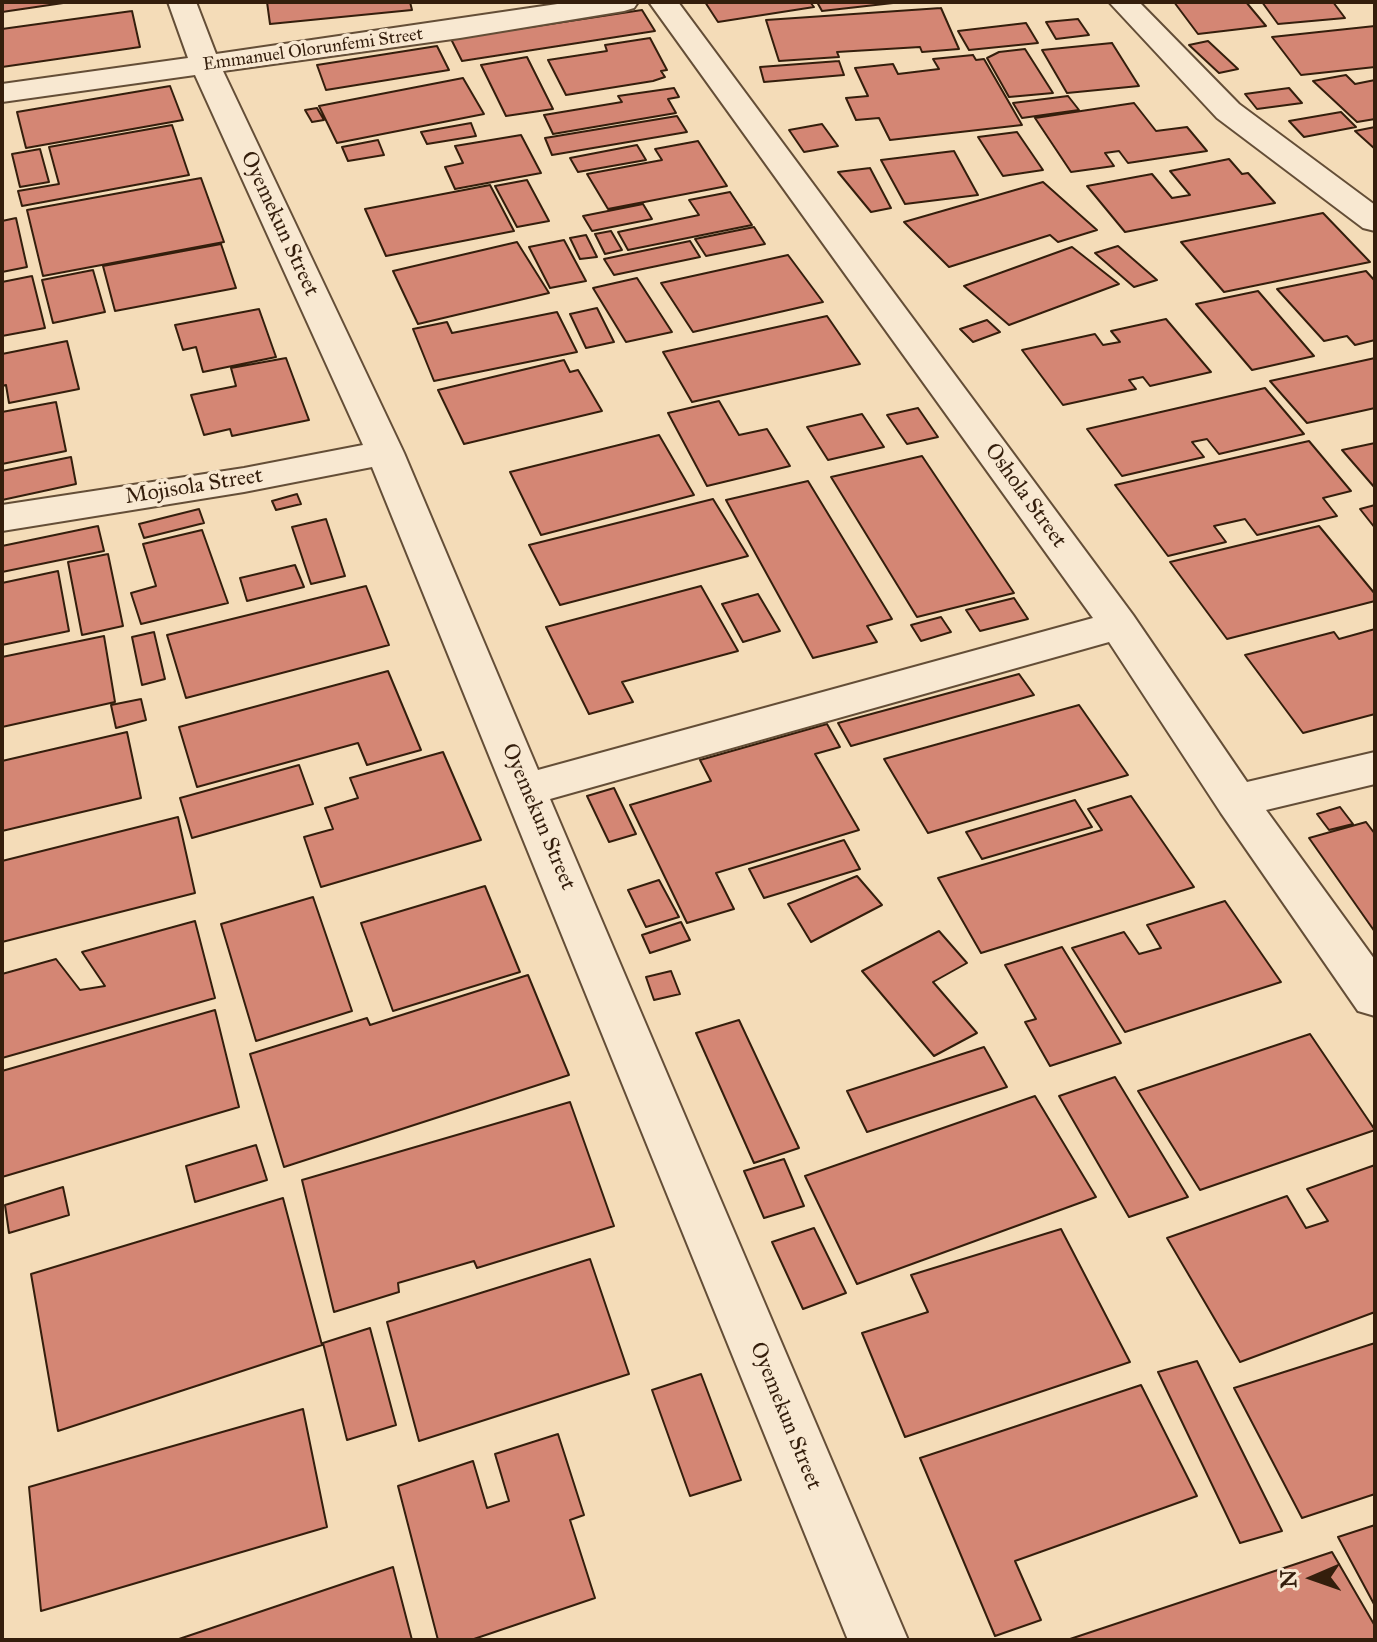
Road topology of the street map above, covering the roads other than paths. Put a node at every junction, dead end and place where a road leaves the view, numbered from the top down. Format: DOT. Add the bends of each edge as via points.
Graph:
graph roads {
  1 [pos="182,2"];
  2 [pos="624,2"];
  3 [pos="663,2"];
  4 [pos="1123,2"];
  5 [pos="205,65"];
  6 [pos="2,93"];
  7 [pos="1375,221"];
  8 [pos="385,453"];
  9 [pos="2,518"];
  10 [pos="1119,625"];
  11 [pos="1375,768"];
  12 [pos="527,789"];
  13 [pos="1236,801"];
  14 [pos="1375,997"];
  15 [pos="878,1640"];
  1 -- 5 [label="street, Oyemekun Street"];
  2 -- 5 [label="street, Emmanuel Olorunfemi Street"];
  3 -- 10 [label="street, Oshola Street"];
  4 -- 7 [label="street" via="1228,111"];
  5 -- 6 [label="street, Emmanuel Olorunfemi Street"];
  5 -- 8 [label="street, Oyemekun Street"];
  8 -- 9 [label="street, Mojisola Street"];
  8 -- 12 [label="street, Oyemekun Street"];
  10 -- 12 [label="street"];
  10 -- 13 [label="street, Oshola Street"];
  11 -- 13 [label="street"];
  12 -- 15 [label="street, Oyemekun Street"];
  13 -- 14 [label="street, Oshola Street"];
}
